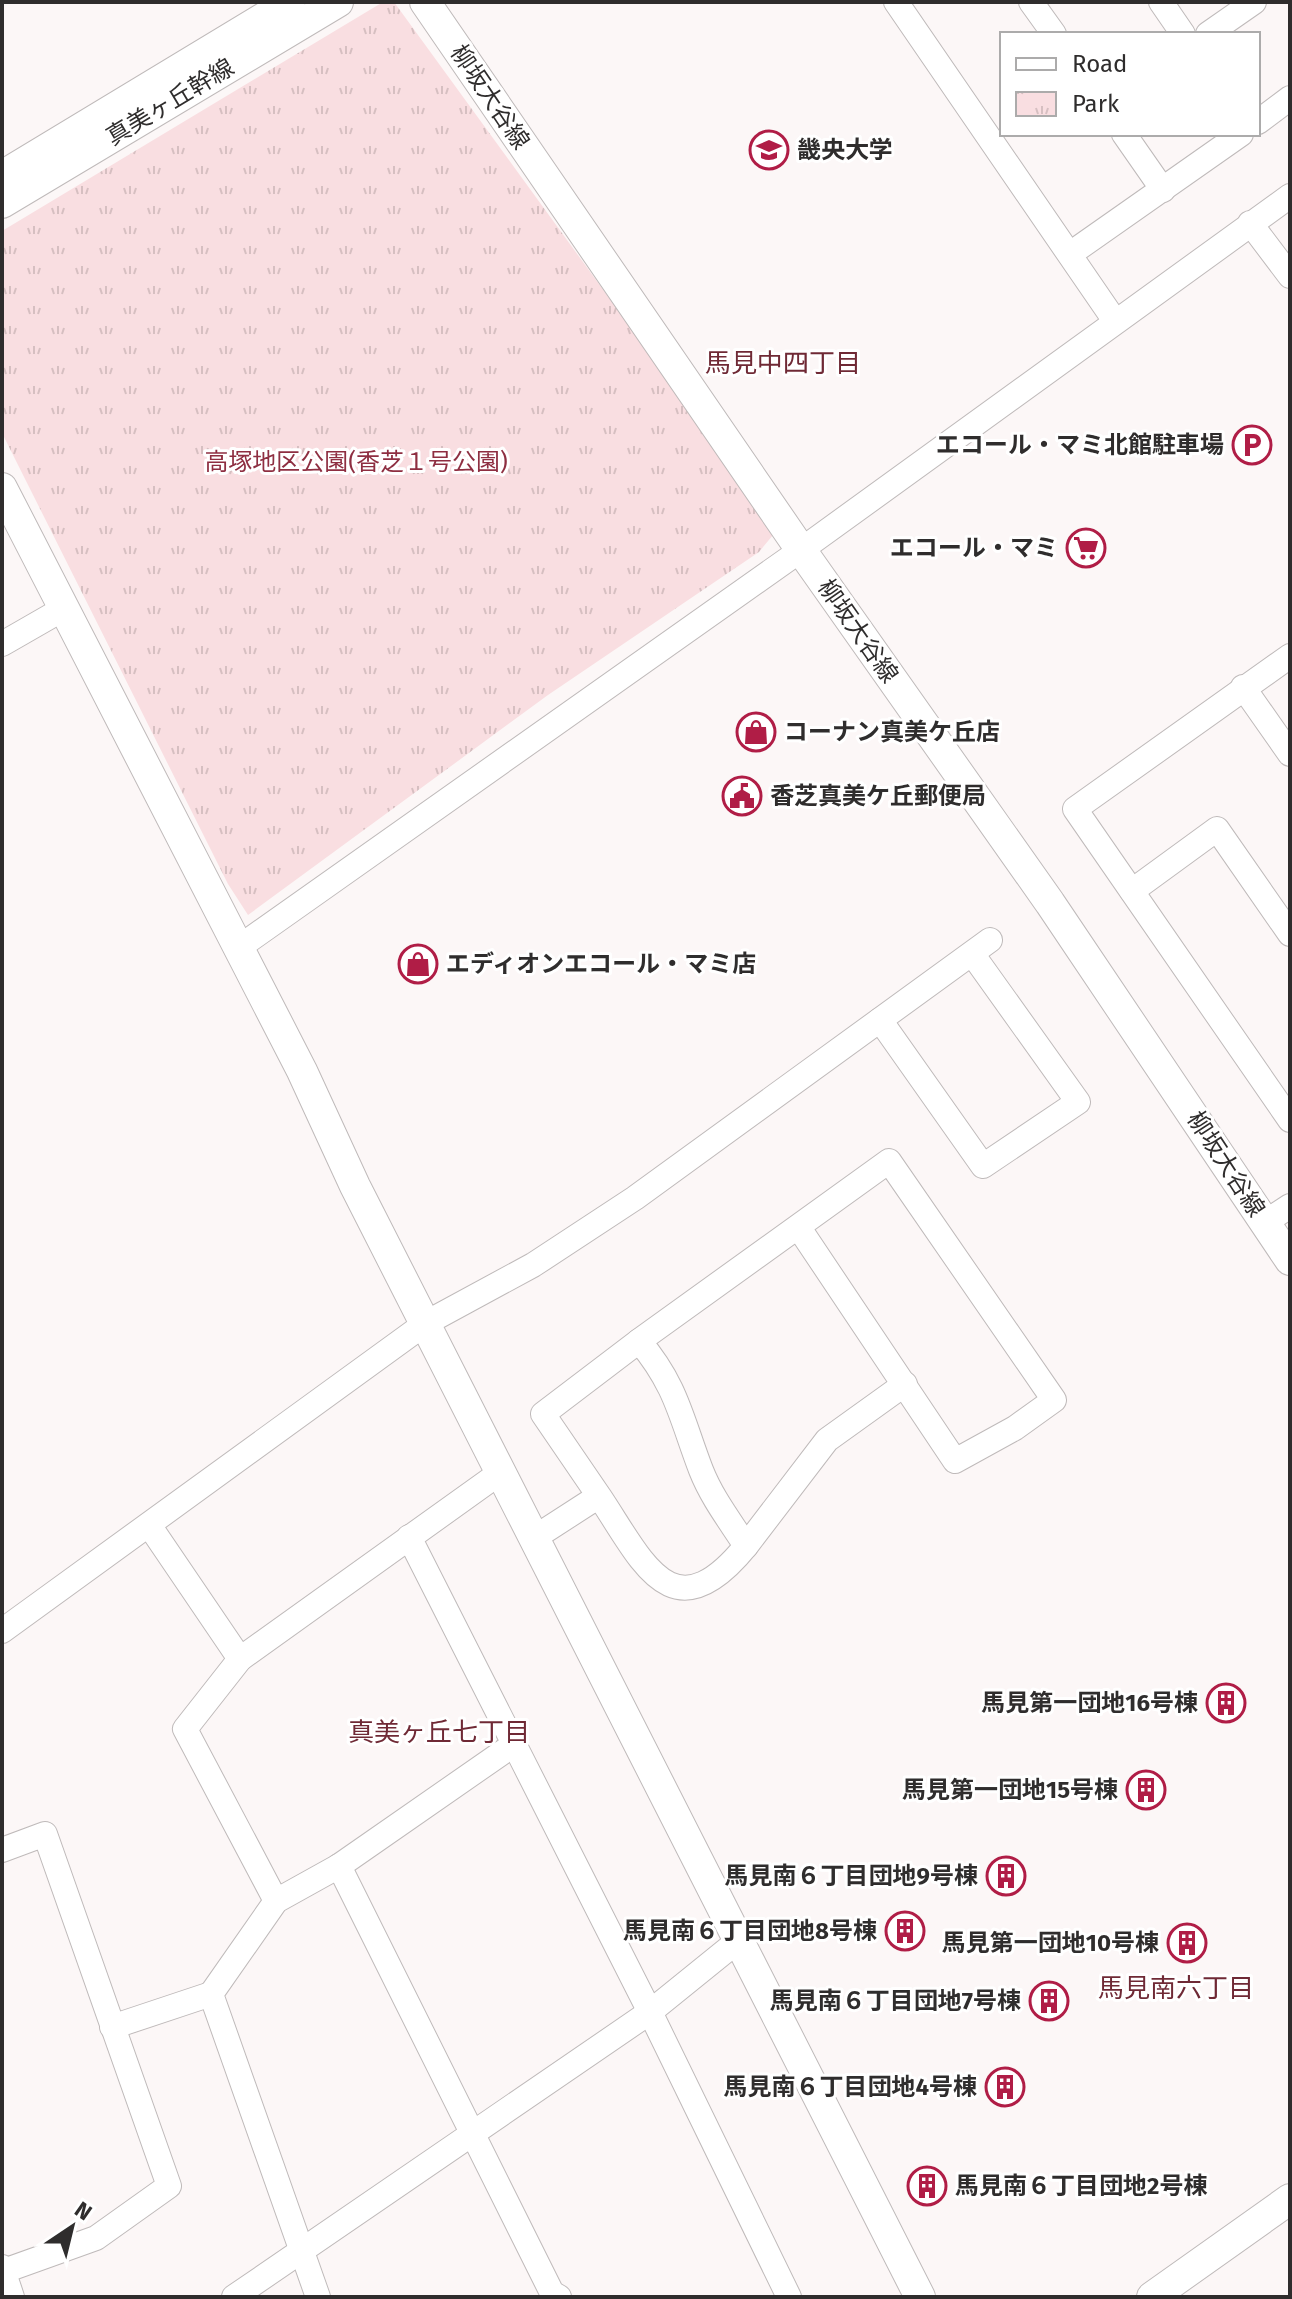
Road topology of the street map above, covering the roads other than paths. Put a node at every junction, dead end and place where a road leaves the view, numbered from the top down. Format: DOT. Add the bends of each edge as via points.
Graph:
graph roads {
  1 [pos="290,2"];
  2 [pos="338,2"];
  3 [pos="425,2"];
  4 [pos="896,2"];
  5 [pos="1031,2"];
  6 [pos="1161,2"];
  7 [pos="1254,2"];
  8 [pos="1053,32"];
  9 [pos="1182,32"];
  10 [pos="1211,32"];
  11 [pos="1290,98"];
  12 [pos="1260,120"];
  13 [pos="1125,136"];
  14 [pos="1238,136"];
  15 [pos="2,176"];
  16 [pos="1163,190"];
  17 [pos="1290,196"];
  18 [pos="2,203"];
  19 [pos="1250,223"];
  20 [pos="1070,254"];
  21 [pos="1290,276"];
  22 [pos="1115,321"];
  23 [pos="2,488"];
  24 [pos="801,550"];
  25 [pos="63,609"];
  26 [pos="2,644"];
  27 [pos="1290,656"];
  28 [pos="1243,687"];
  29 [pos="1290,754"];
  30 [pos="1132,891"];
  31 [pos="1290,934"];
  32 [pos="238,948"];
  33 [pos="880,1020"];
  34 [pos="1290,1120"];
  35 [pos="1290,1206"];
  36 [pos="1264,1223"];
  37 [pos="799,1228"];
  38 [pos="1290,1260"];
  39 [pos="426,1323"];
  40 [pos="639,1341"];
  41 [pos="905,1384"];
  42 [pos="501,1472"];
  43 [pos="599,1496"];
  44 [pos="149,1525"];
  45 [pos="409,1537"];
  46 [pos="534,1538"];
  47 [pos="746,1546"];
  48 [pos="2,1631"];
  49 [pos="240,1659"];
  50 [pos="513,1745"];
  51 [pos="2,1850"];
  52 [pos="339,1866"];
  53 [pos="276,1901"];
  54 [pos="739,1940"];
  55 [pos="211,1994"];
  56 [pos="650,2012"];
  57 [pos="112,2027"];
  58 [pos="470,2133"];
  59 [pos="1290,2199"];
  60 [pos="302,2250"];
  61 [pos="3,2269"];
  62 [pos="12,2297"];
  63 [pos="234,2297"];
  64 [pos="318,2297"];
  65 [pos="559,2297"];
  66 [pos="789,2297"];
  67 [pos="920,2297"];
  68 [pos="1152,2297"];
  1 -- 15 [label="street, 真美ヶ丘幹線"];
  2 -- 18 [label="street, 真美ヶ丘幹線"];
  3 -- 24 [label="street, 柳坂大谷線"];
  4 -- 20 [label="street"];
  5 -- 8 [label="street"];
  6 -- 9 [label="street"];
  7 -- 10 [label="street"];
  11 -- 12 [label="street"];
  13 -- 16 [label="street"];
  14 -- 16 [label="street"];
  16 -- 20 [label="street"];
  17 -- 19 [label="street"];
  19 -- 21 [label="street"];
  19 -- 22 [label="street"];
  20 -- 22 [label="street"];
  22 -- 24 [label="street"];
  23 -- 25 [label="street"];
  24 -- 32 [label="street"];
  24 -- 36 [label="street, 柳坂大谷線" via="1050,903"];
  25 -- 26 [label="street"];
  25 -- 32 [label="street"];
  27 -- 28 [label="street"];
  28 -- 29 [label="street"];
  28 -- 30 [label="street" via="1075,809"];
  30 -- 31 [label="street" via="1217,829"];
  30 -- 34 [label="street"];
  32 -- 39 [label="street"];
  33 -- 33 [label="street" via="982,947 1078,1102 983,1166"];
  33 -- 39 [label="street" via="635,1198 546,1257"];
  35 -- 36 [label="street"];
  36 -- 38 [label="street, 柳坂大谷線"];
  37 -- 40 [label="street"];
  37 -- 41 [label="street"];
  37 -- 41 [label="street" via="889,1161 1054,1400 955,1461"];
  39 -- 42 [label="street"];
  39 -- 44 [label="street"];
  40 -- 43 [label="street" via="543,1414"];
  40 -- 47 [label="street" via="679,1402 714,1497"];
  41 -- 47 [label="street" via="827,1440"];
  42 -- 45 [label="street"];
  42 -- 46 [label="street"];
  43 -- 46 [label="street"];
  43 -- 47 [label="street" via="649,1571 668,1587 697,1588"];
  44 -- 48 [label="street"];
  44 -- 49 [label="street"];
  45 -- 49 [label="street"];
  45 -- 50 [label="street"];
  46 -- 54 [label="street"];
  49 -- 53 [label="street" via="185,1729"];
  50 -- 52 [label="street"];
  50 -- 56 [label="street"];
  51 -- 57 [label="street" via="45,1834"];
  52 -- 53 [label="street"];
  52 -- 58 [label="street"];
  53 -- 55 [label="street"];
  54 -- 56 [label="street"];
  54 -- 67 [label="street"];
  55 -- 57 [label="street"];
  55 -- 60 [label="street"];
  56 -- 58 [label="street"];
  56 -- 66 [label="street"];
  57 -- 61 [label="street" via="169,2186 96,2238"];
  58 -- 60 [label="street"];
  58 -- 65 [label="street" via="552,2293"];
  59 -- 68 [label="street"];
  60 -- 63 [label="street"];
  60 -- 64 [label="street"];
  61 -- 62 [label="street"];
}
